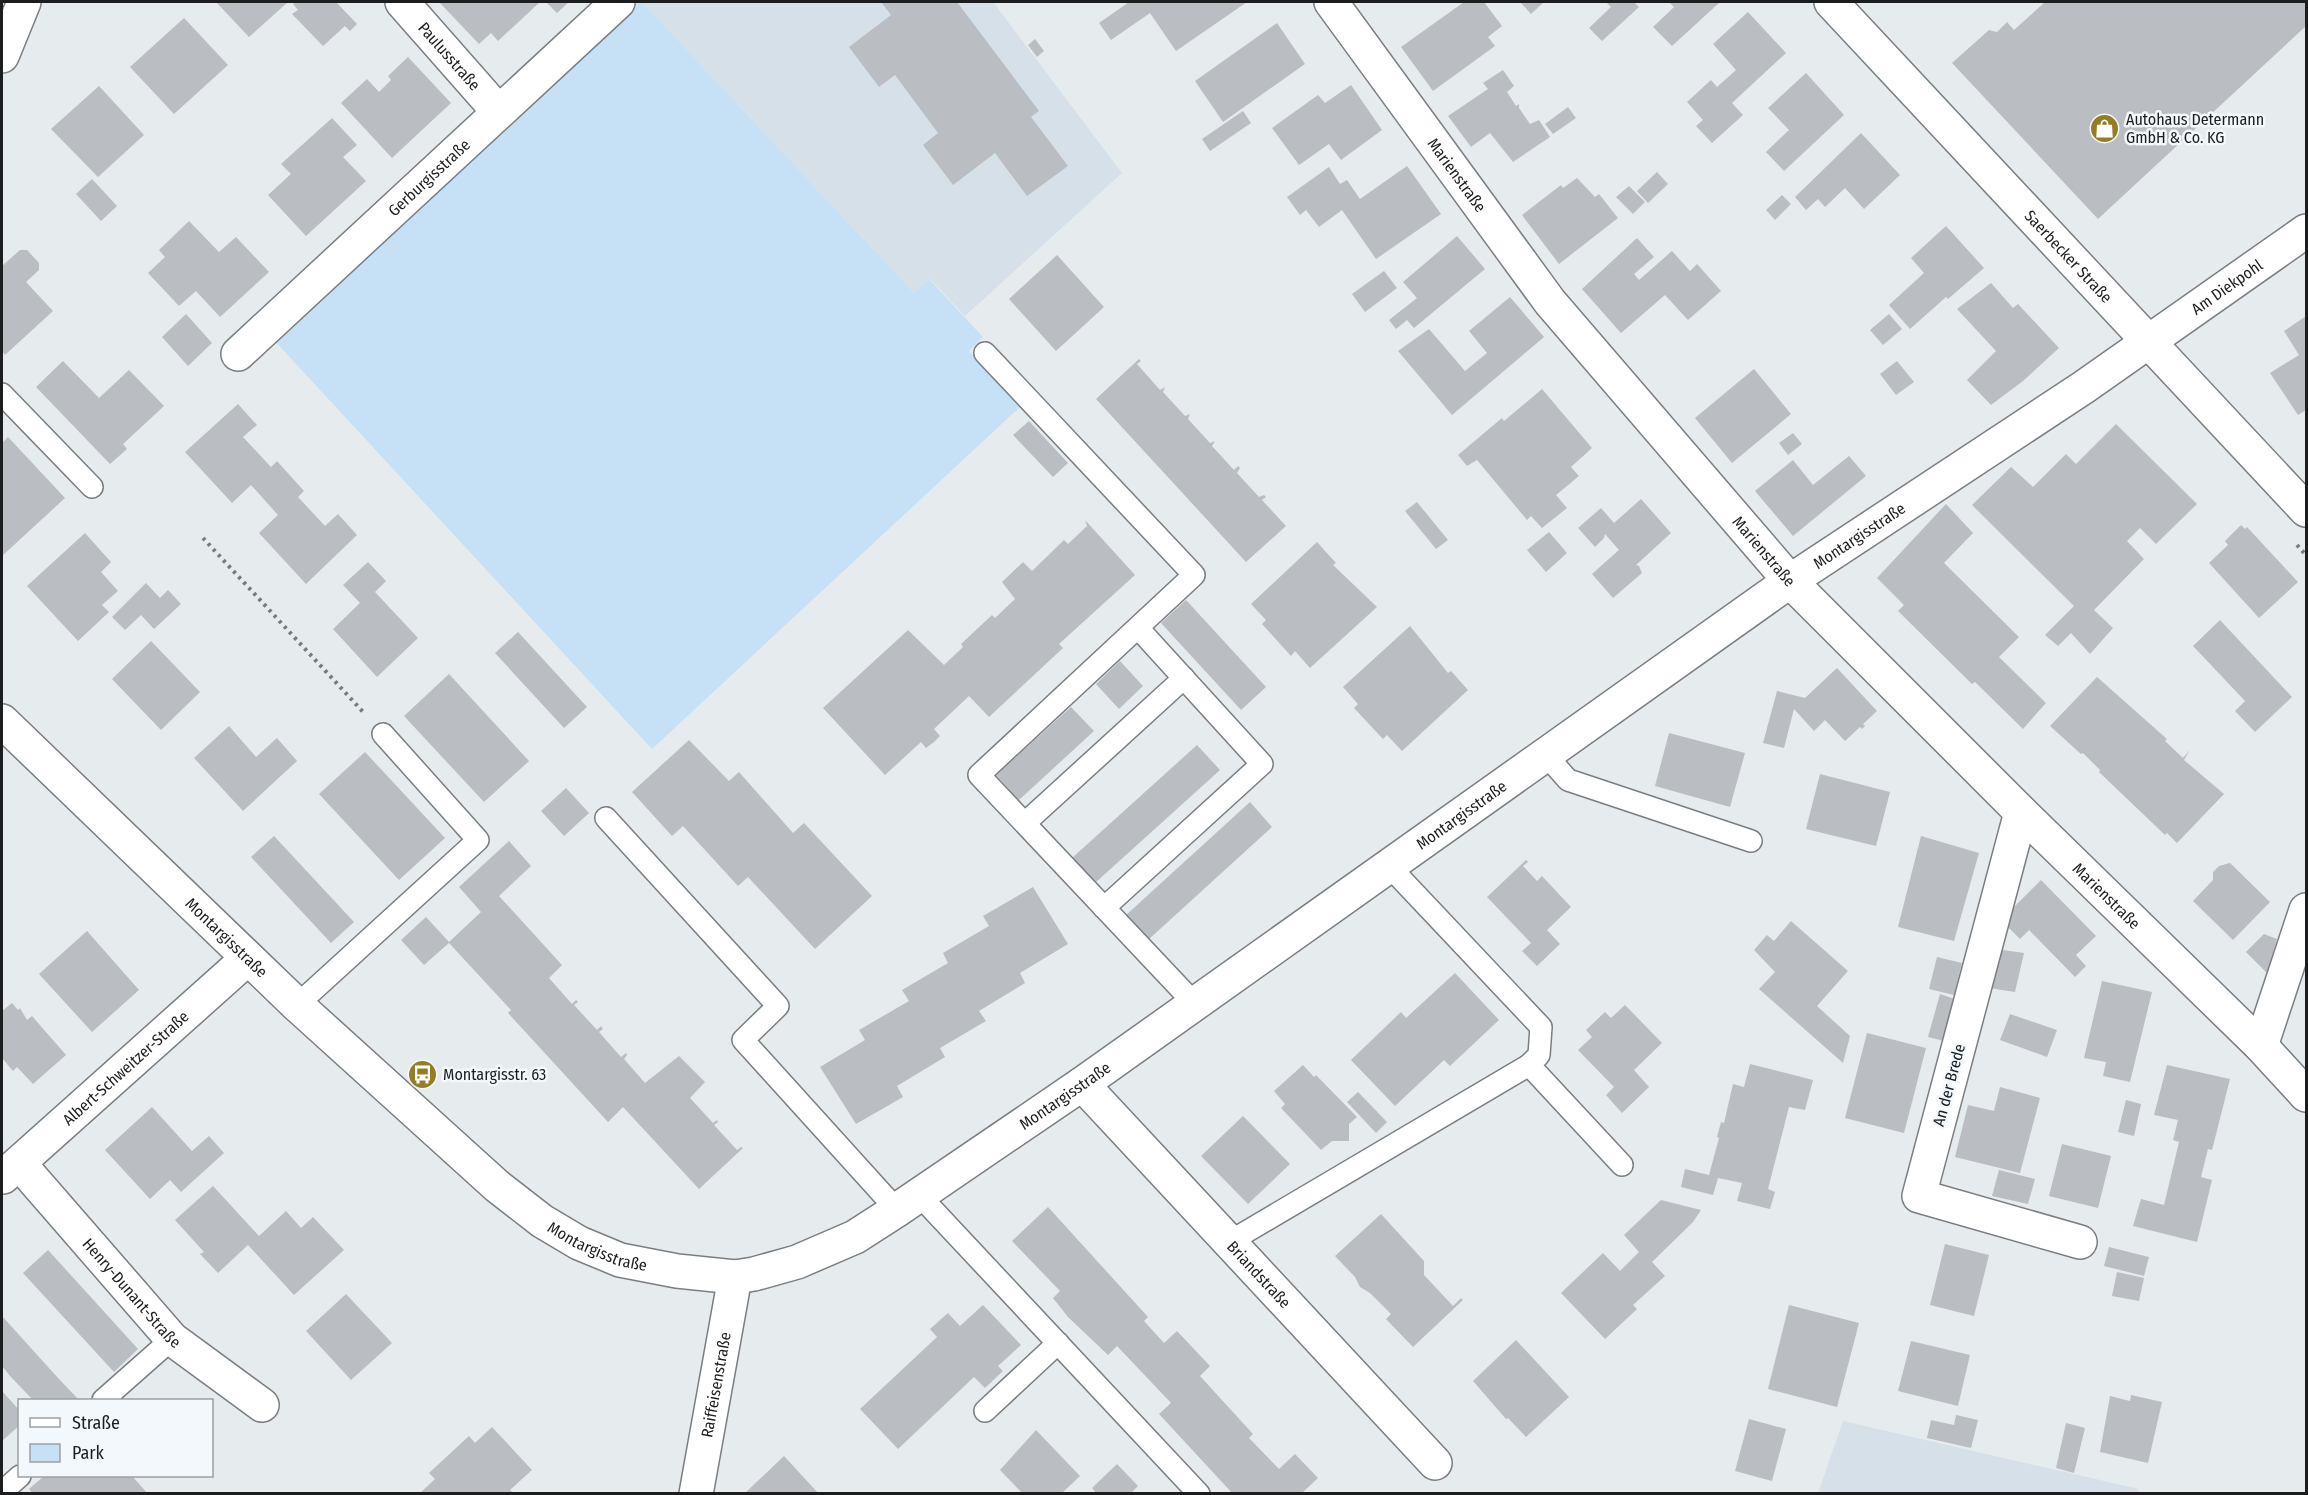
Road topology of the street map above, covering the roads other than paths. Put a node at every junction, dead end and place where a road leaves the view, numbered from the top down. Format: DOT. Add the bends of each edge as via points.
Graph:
graph roads {
  1 [pos="24,2"];
  2 [pos="402,2"];
  3 [pos="618,2"];
  4 [pos="1331,2"];
  5 [pos="1831,2"];
  6 [pos="2,56"];
  7 [pos="498,111"];
  8 [pos="2307,231"];
  9 [pos="2148,342"];
  10 [pos="985,353"];
  11 [pos="238,354"];
  12 [pos="2,394"];
  13 [pos="92,487"];
  14 [pos="2307,510"];
  15 [pos="1790,581"];
  16 [pos="1138,628"];
  17 [pos="1184,678"];
  18 [pos="2,721"];
  19 [pos="383,734"];
  20 [pos="1545,754"];
  21 [pos="2021,812"];
  22 [pos="606,818"];
  23 [pos="1024,824"];
  24 [pos="1751,841"];
  25 [pos="1388,865"];
  26 [pos="1104,908"];
  27 [pos="2307,910"];
  28 [pos="248,958"];
  29 [pos="1194,1003"];
  30 [pos="297,1005"];
  31 [pos="2261,1046"];
  32 [pos="1528,1065"];
  33 [pos="1082,1084"];
  34 [pos="2307,1095"];
  35 [pos="1622,1165"];
  36 [pos="10,1171"];
  37 [pos="908,1202"];
  38 [pos="1229,1242"];
  39 [pos="2080,1242"];
  40 [pos="735,1277"];
  41 [pos="172,1339"];
  42 [pos="1058,1343"];
  43 [pos="105,1399"];
  44 [pos="262,1405"];
  45 [pos="985,1411"];
  46 [pos="1435,1463"];
  47 [pos="19,1477"];
  48 [pos="2,1492"];
  49 [pos="696,1494"];
  50 [pos="1199,1494"];
  1 -- 6 [label="street"];
  2 -- 7 [label="street, Paulusstraße"];
  3 -- 7 [label="street, Gerburgisstraße"];
  4 -- 15 [label="street, Marienstraße" via="1550,302"];
  5 -- 9 [label="street, Saerbecker Straße"];
  7 -- 11 [label="street, Gerburgisstraße"];
  8 -- 9 [label="street, Am Diekpohl"];
  9 -- 14 [label="street, Saerbecker Straße"];
  9 -- 15 [label="street, Montargisstraße"];
  10 -- 16 [label="lane" via="1194,575"];
  12 -- 13 [label="lane"];
  15 -- 20 [label="street, Montargisstraße"];
  15 -- 21 [label="street, Marienstraße"];
  16 -- 17 [label="lane"];
  16 -- 23 [label="lane" via="979,775"];
  17 -- 23 [label="lane"];
  17 -- 26 [label="lane" via="1262,764"];
  18 -- 28 [label="street, Montargisstraße"];
  19 -- 30 [label="lane" via="478,840"];
  20 -- 24 [label="lane" via="1568,780"];
  20 -- 25 [label="street, Montargisstraße"];
  21 -- 31 [label="street, Marienstraße"];
  21 -- 39 [label="street, An der Brede" via="1919,1196"];
  22 -- 37 [label="lane" via="778,1006 743,1040"];
  23 -- 26 [label="lane"];
  25 -- 29 [label="street, Montargisstraße"];
  25 -- 32 [label="lane" via="1541,1027 1539,1055"];
  26 -- 29 [label="lane"];
  27 -- 31 [label="street"];
  28 -- 30 [label="street, Montargisstraße"];
  28 -- 36 [label="street, Albert-Schweitzer-Straße"];
  29 -- 33 [label="street, Montargisstraße"];
  30 -- 40 [label="street, Montargisstraße" via="497,1186 542,1221 579,1243 620,1260"];
  31 -- 34 [label="street, Marienstraße"];
  32 -- 35 [label="lane"];
  32 -- 38 [label="lane"];
  33 -- 37 [label="street, Montargisstraße"];
  33 -- 38 [label="street, Briandstraße"];
  36 -- 41 [label="street, Henry-Dunant-Straße"];
  37 -- 40 [label="street, Montargisstraße" via="855,1237 798,1262"];
  37 -- 42 [label="lane"];
  38 -- 46 [label="street, Briandstraße"];
  40 -- 49 [label="street, Raiffeisenstraße"];
  41 -- 43 [label="lane"];
  41 -- 44 [label="street, Henry-Dunant-Straße"];
  42 -- 45 [label="lane"];
  42 -- 50 [label="lane"];
  47 -- 48 [label="lane"];
}
